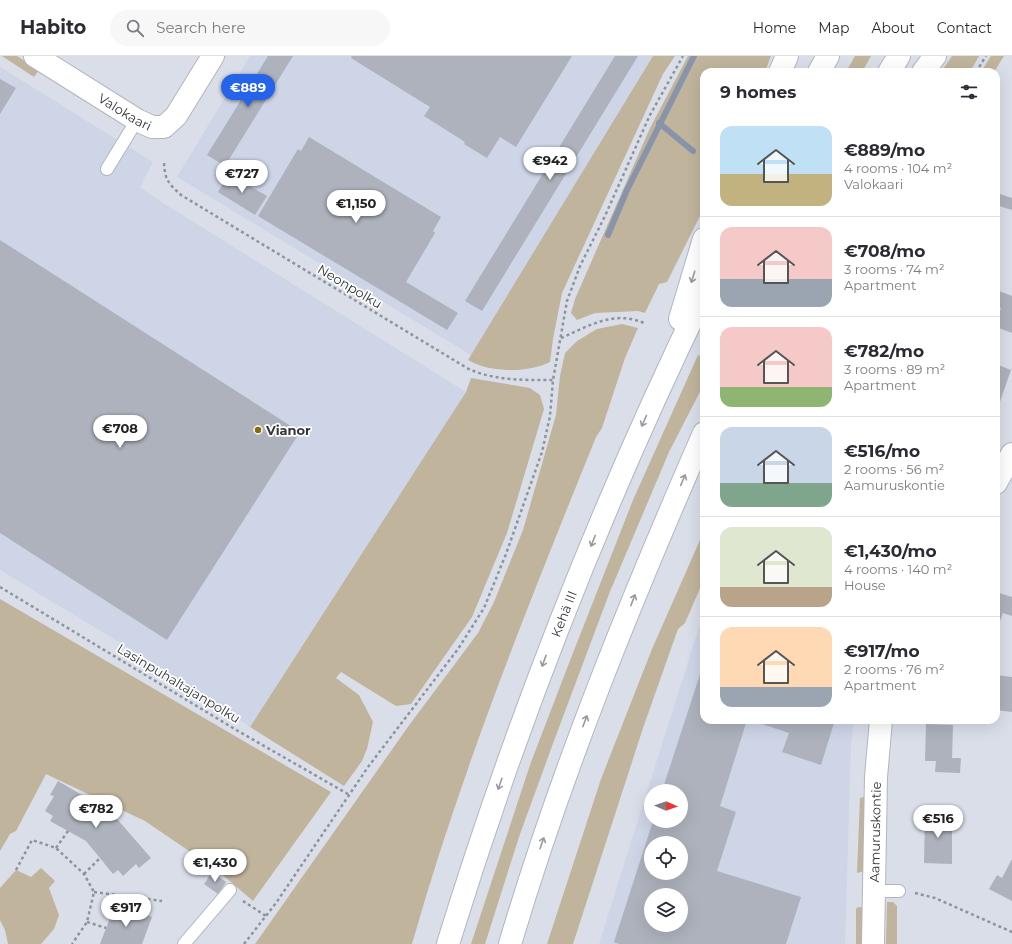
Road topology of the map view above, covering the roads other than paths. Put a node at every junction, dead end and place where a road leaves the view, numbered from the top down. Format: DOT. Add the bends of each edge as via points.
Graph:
graph roads {
  1 [pos="35,56"];
  2 [pos="213,56"];
  3 [pos="787,56"];
  4 [pos="828,56"];
  5 [pos="898,56"];
  6 [pos="935,56"];
  7 [pos="782,68"];
  8 [pos="821,68"];
  9 [pos="891,68"];
  10 [pos="926,68"];
  11 [pos="137,120"];
  12 [pos="107,169"];
  13 [pos="700,252"];
  14 [pos="700,302"];
  15 [pos="660,386"];
  16 [pos="700,442"];
  17 [pos="1012,454"];
  18 [pos="1000,476"];
  19 [pos="882,724"];
  20 [pos="529,880"];
  21 [pos="230,890"];
  22 [pos="875,891"];
  23 [pos="899,891"];
  24 [pos="184,944"];
  25 [pos="448,944"];
  26 [pos="510,944"];
  27 [pos="516,944"];
  28 [pos="873,944"];
  1 -- 11 [label="main road, Valokaari"];
  2 -- 11 [label="main road, Valokaari" via="176,116 164,127 152,127"];
  3 -- 7 [label="main road"];
  4 -- 8 [label="main road"];
  5 -- 9 [label="main road"];
  6 -- 10 [label="main road"];
  11 -- 12 [label="lane"];
  13 -- 15 [label="main road, one-way"];
  14 -- 15 [label="main road, Kehä III"];
  15 -- 25 [label="main road, Kehä III, one-way" via="618,478 552,641 513,745"];
  20 -- 16 [label="main road, one-way" via="571,757 629,609"];
  17 -- 18 [label="main road"];
  19 -- 22 [label="main road, Aamuruskontie" via="876,777"];
  20 -- 26 [label="main road"];
  20 -- 27 [label="main road"];
  21 -- 24 [label="lane"];
  22 -- 23 [label="lane"];
  22 -- 28 [label="main road, Aamuruskontie"];
}
